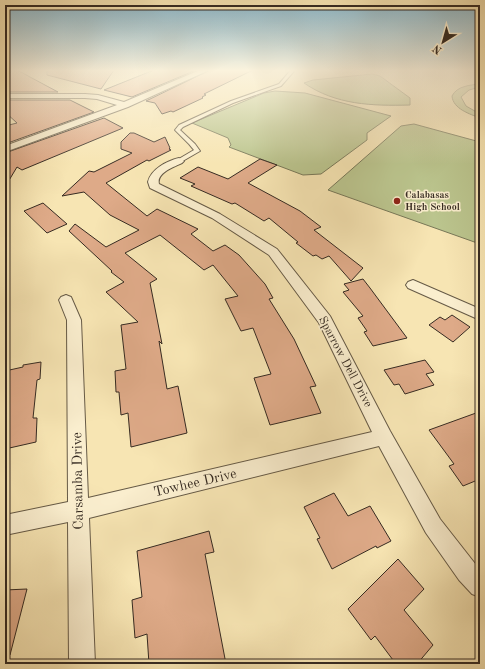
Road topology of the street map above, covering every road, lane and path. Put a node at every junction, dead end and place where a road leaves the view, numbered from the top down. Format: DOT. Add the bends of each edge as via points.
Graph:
graph roads {
  1 [pos="112,101"];
  2 [pos="134,101"];
  3 [pos="234,101"];
  4 [pos="125,105"];
  5 [pos="5,149"];
  6 [pos="179,161"];
  7 [pos="413,285"];
  8 [pos="66,300"];
  9 [pos="480,315"];
  10 [pos="384,437"];
  11 [pos="79,510"];
  12 [pos="5,525"];
  13 [pos="480,586"];
  14 [pos="82,664"];
  1 -- 4 [label="street"];
  2 -- 4 [label="street"];
  3 -- 6 [label="lane" via="177,130 197,151"];
  4 -- 5 [label="street"];
  6 -- 10 [label="street, Sparrow Dell Drive" via="156,174 152,178 154,186 216,216 273,252 325,320"];
  7 -- 9 [label="street"];
  8 -- 11 [label="street, Carsamba Drive" via="74,320"];
  10 -- 11 [label="street, Towhee Drive"];
  10 -- 13 [label="street, Sparrow Dell Drive" via="433,526"];
  11 -- 12 [label="street, Towhee Drive"];
  11 -- 14 [label="street, Carsamba Drive"];
}
